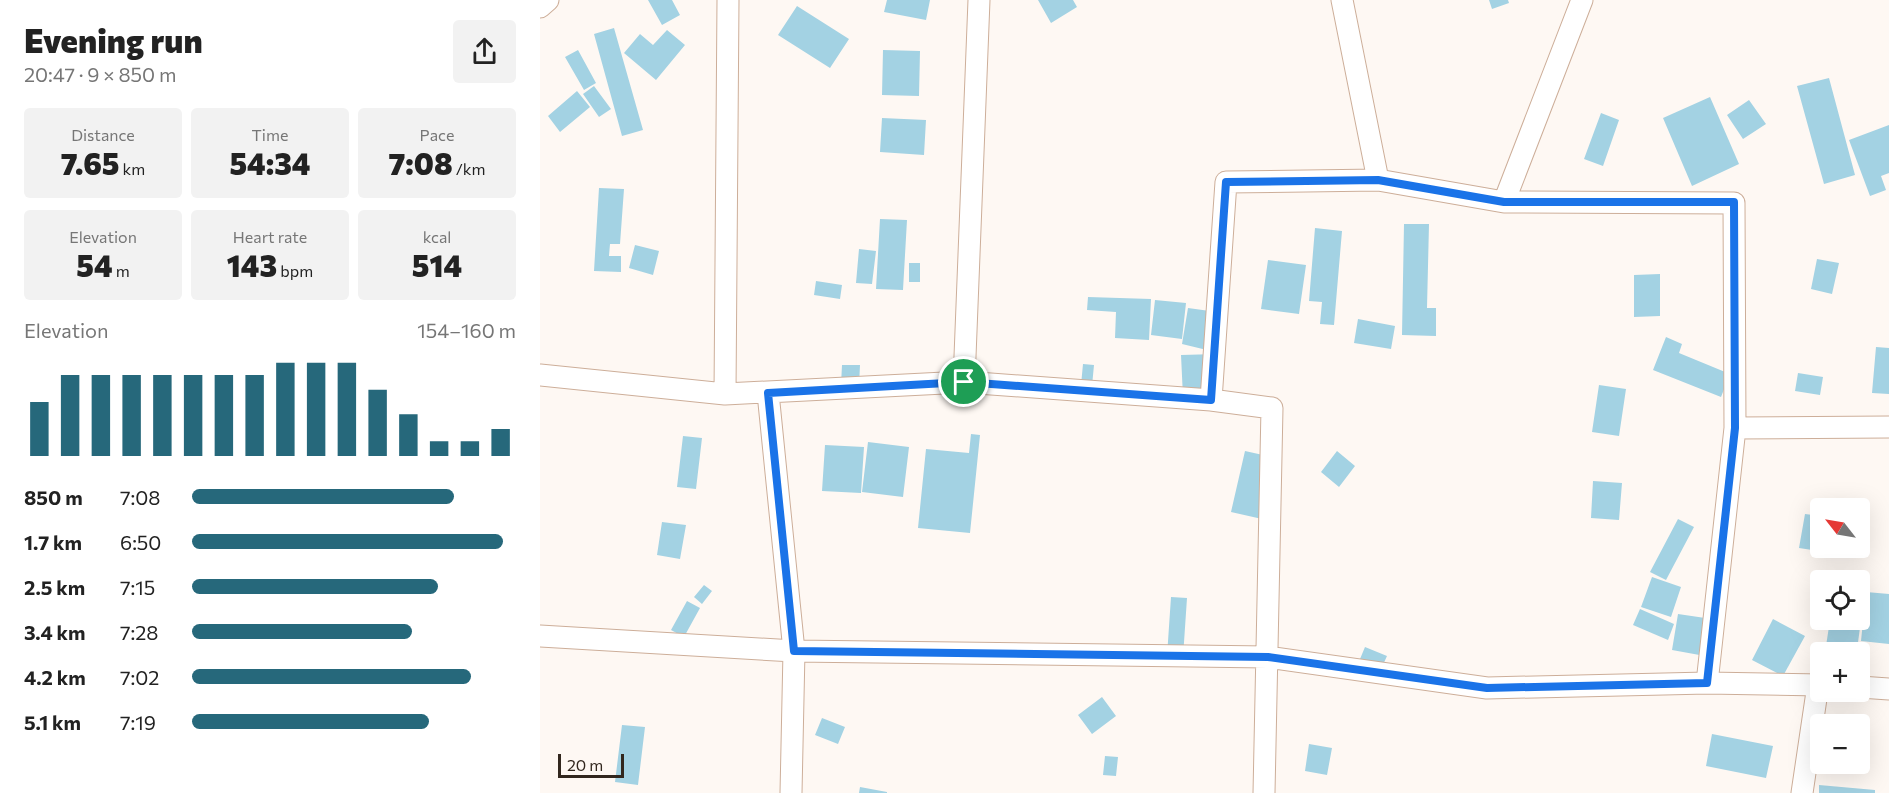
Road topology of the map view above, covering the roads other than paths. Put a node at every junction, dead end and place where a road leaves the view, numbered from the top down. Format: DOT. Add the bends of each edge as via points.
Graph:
graph roads {
  1 [pos="548,0"];
  2 [pos="728,0"];
  3 [pos="979,0"];
  4 [pos="1342,0"];
  5 [pos="1582,0"];
  6 [pos="540,7"];
  7 [pos="1378,180"];
  8 [pos="1504,202"];
  9 [pos="540,375"];
  10 [pos="964,382"];
  11 [pos="768,393"];
  12 [pos="725,394"];
  13 [pos="1211,400"];
  14 [pos="1889,427"];
  15 [pos="1735,428"];
  16 [pos="540,636"];
  17 [pos="794,651"];
  18 [pos="1268,657"];
  19 [pos="1707,683"];
  20 [pos="1810,685"];
  21 [pos="1870,688"];
  22 [pos="1889,689"];
  23 [pos="1817,702"];
  24 [pos="791,793"];
  25 [pos="1264,793"];
  26 [pos="1802,793"];
  1 -- 6 [label="street"];
  2 -- 12 [label="street"];
  3 -- 10 [label="street"];
  4 -- 7 [label="street"];
  5 -- 8 [label="street"];
  7 -- 8 [label="street"];
  7 -- 13 [label="street" via="1226,182"];
  8 -- 15 [label="street" via="1734,202"];
  9 -- 12 [label="street"];
  10 -- 11 [label="street"];
  10 -- 13 [label="street"];
  11 -- 12 [label="street"];
  11 -- 17 [label="street"];
  13 -- 18 [label="street" via="1272,408"];
  14 -- 15 [label="street"];
  15 -- 19 [label="street"];
  16 -- 17 [label="street"];
  17 -- 18 [label="street"];
  17 -- 24 [label="street"];
  18 -- 19 [label="street" via="1487,688"];
  18 -- 25 [label="street"];
  19 -- 20 [label="street"];
  21 -- 22 [label="street"];
  23 -- 26 [label="street"];
}
